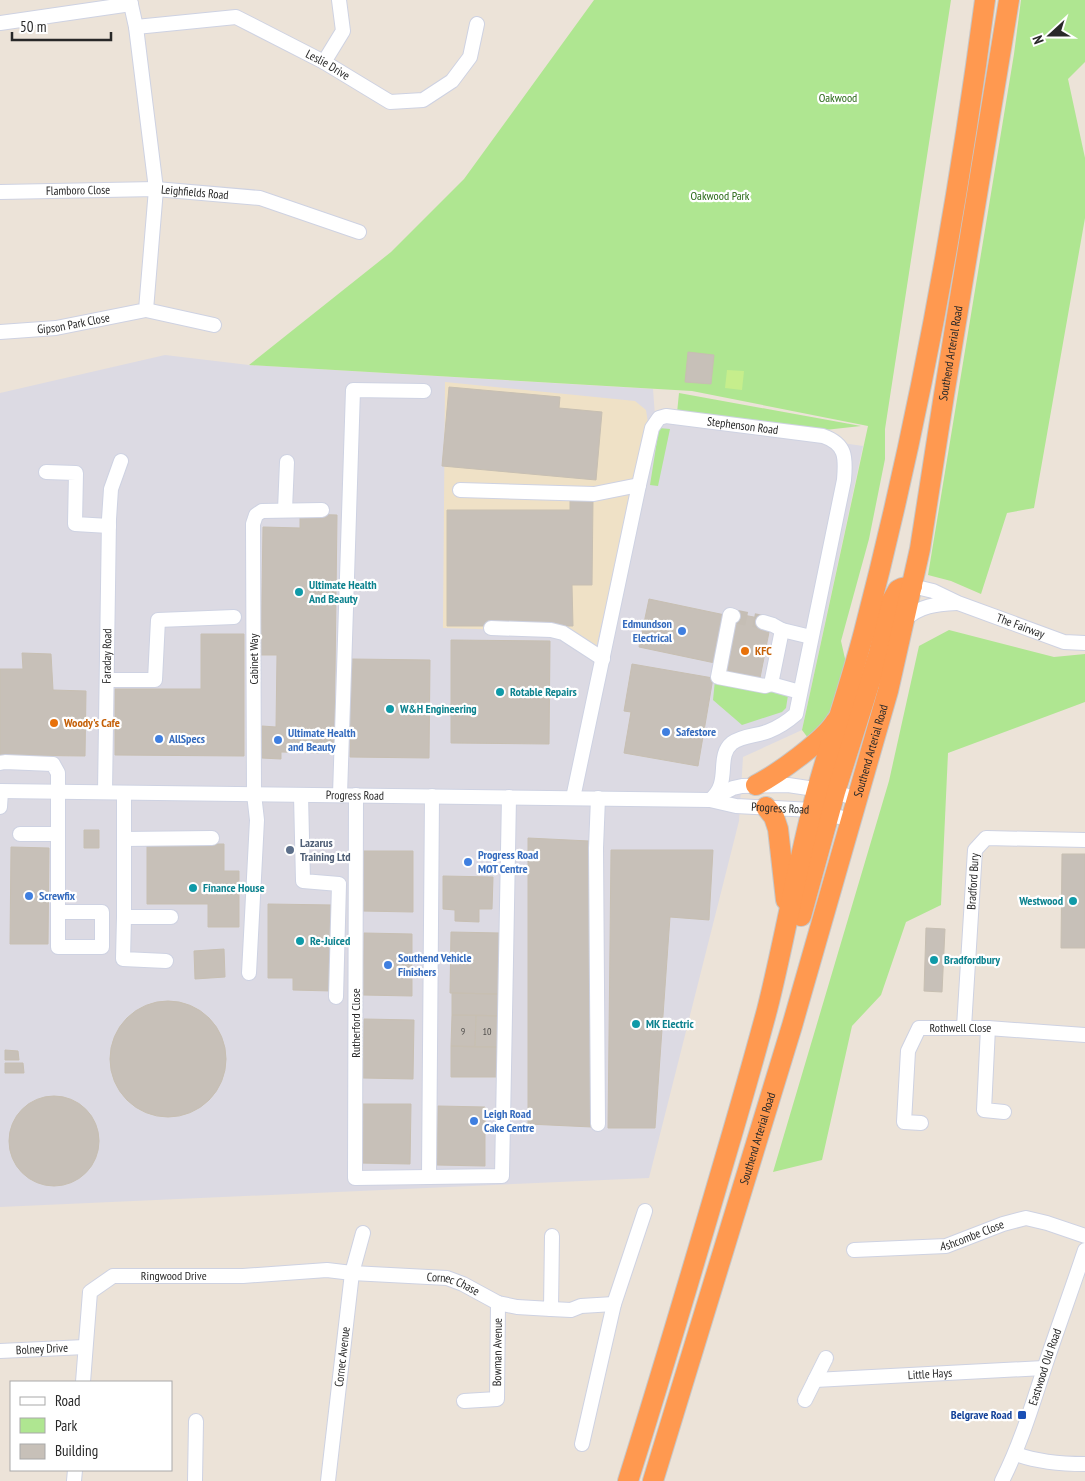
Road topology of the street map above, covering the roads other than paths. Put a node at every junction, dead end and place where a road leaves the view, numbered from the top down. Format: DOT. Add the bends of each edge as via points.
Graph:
graph roads {
  1 [pos="339,0"];
  2 [pos="985,0"];
  3 [pos="1009,0"];
  4 [pos="131,2"];
  5 [pos="0,23"];
  6 [pos="477,24"];
  7 [pos="136,27"];
  8 [pos="324,62"];
  9 [pos="156,189"];
  10 [pos="0,192"];
  11 [pos="359,232"];
  12 [pos="146,310"];
  13 [pos="214,326"];
  14 [pos="0,332"];
  15 [pos="424,391"];
  16 [pos="121,461"];
  17 [pos="287,462"];
  18 [pos="46,472"];
  19 [pos="638,485"];
  20 [pos="460,490"];
  21 [pos="285,510"];
  22 [pos="322,510"];
  23 [pos="109,522"];
  24 [pos="912,586"];
  25 [pos="958,603"];
  26 [pos="733,616"];
  27 [pos="234,617"];
  28 [pos="904,621"];
  29 [pos="763,622"];
  30 [pos="491,628"];
  31 [pos="782,630"];
  32 [pos="811,637"];
  33 [pos="1085,643"];
  34 [pos="602,658"];
  35 [pos="107,680"];
  36 [pos="771,684"];
  37 [pos="800,692"];
  38 [pos="841,712"];
  39 [pos="0,763"];
  40 [pos="723,770"];
  41 [pos="749,786"];
  42 [pos="0,791"];
  43 [pos="58,792"];
  44 [pos="105,792"];
  45 [pos="124,793"];
  46 [pos="254,794"];
  47 [pos="838,794"];
  48 [pos="301,795"];
  49 [pos="340,795"];
  50 [pos="356,796"];
  51 [pos="432,796"];
  52 [pos="509,797"];
  53 [pos="573,798"];
  54 [pos="598,798"];
  55 [pos="710,800"];
  56 [pos="0,807"];
  57 [pos="766,807"];
  58 [pos="821,812"];
  59 [pos="851,820"];
  60 [pos="20,834"];
  61 [pos="58,834"];
  62 [pos="212,838"];
  63 [pos="124,839"];
  64 [pos="1085,840"];
  65 [pos="58,912"];
  66 [pos="124,917"];
  67 [pos="171,918"];
  68 [pos="788,920"];
  69 [pos="166,961"];
  70 [pos="249,974"];
  71 [pos="336,997"];
  72 [pos="767,1009"];
  73 [pos="964,1027"];
  74 [pos="988,1028"];
  75 [pos="1085,1035"];
  76 [pos="1004,1112"];
  77 [pos="921,1122"];
  78 [pos="598,1124"];
  79 [pos="428,1177"];
  80 [pos="645,1211"];
  81 [pos="362,1233"];
  82 [pos="552,1236"];
  83 [pos="1085,1236"];
  84 [pos="854,1250"];
  85 [pos="1085,1250"];
  86 [pos="352,1273"];
  87 [pos="498,1303"];
  88 [pos="614,1304"];
  89 [pos="551,1308"];
  90 [pos="85,1348"];
  91 [pos="0,1351"];
  92 [pos="826,1358"];
  93 [pos="1044,1368"];
  94 [pos="815,1380"];
  95 [pos="82,1381"];
  96 [pos="805,1400"];
  97 [pos="464,1401"];
  98 [pos="196,1421"];
  99 [pos="582,1444"];
  100 [pos="1016,1454"];
  101 [pos="1085,1464"];
  102 [pos="195,1481"];
  103 [pos="328,1481"];
  104 [pos="628,1481"];
  105 [pos="653,1481"];
  106 [pos="1002,1481"];
  1 -- 8 [label="street" via="343,31"];
  2 -- 38 [label="highway, Southend Arterial Road" via="939,291 916,405 877,579"];
  3 -- 24 [label="highway, Southend Arterial Road"];
  4 -- 5 [label="street"];
  4 -- 7 [label="street, Leighfields Road"];
  6 -- 8 [label="street, Leslie Drive" via="470,57 452,82 423,100 390,102"];
  7 -- 8 [label="street, Leslie Drive" via="236,17"];
  7 -- 9 [label="street, Leighfields Road"];
  9 -- 10 [label="street, Flamboro Close"];
  9 -- 11 [label="street, Leighfields Road" via="260,198"];
  9 -- 12 [label="street"];
  12 -- 13 [label="street, Gipson Park Close"];
  12 -- 14 [label="street, Gipson Park Close" via="56,328"];
  15 -- 49 [label="street" via="353,390"];
  16 -- 23 [label="street, Faraday Road" via="111,489"];
  17 -- 21 [label="street"];
  18 -- 23 [label="street" via="76,473 75,524"];
  19 -- 20 [label="street" via="594,494"];
  19 -- 32 [label="street, Stephenson Road" via="652,428 659,418 666,416 823,436 840,446 845,456 844,480"];
  19 -- 34 [label="street, Stephenson Road"];
  21 -- 22 [label="street"];
  21 -- 46 [label="street, Cabinet Way" via="262,511 256,514 253,524"];
  23 -- 35 [label="street, Faraday Road"];
  24 -- 25 [label="street, The Fairway" via="933,591"];
  24 -- 28 [label="highway, Southend Arterial Road"];
  24 -- 47 [label="highway" via="902,588 892,598"];
  25 -- 28 [label="street, The Fairway" via="923,608"];
  25 -- 33 [label="street, The Fairway" via="1064,642"];
  26 -- 36 [label="street" via="730,615 718,677 765,686"];
  27 -- 35 [label="street" via="158,620 155,680"];
  28 -- 47 [label="highway, Southend Arterial Road" via="888,691"];
  29 -- 31 [label="street"];
  30 -- 34 [label="street" via="563,633"];
  31 -- 32 [label="street"];
  31 -- 36 [label="street"];
  32 -- 37 [label="street, Stephenson Road"];
  34 -- 53 [label="street, Stephenson Road"];
  35 -- 44 [label="street, Faraday Road"];
  36 -- 37 [label="street"];
  37 -- 40 [label="street, Stephenson Road" via="796,714 769,731 745,736 731,744"];
  38 -- 41 [label="highway" via="825,735 775,775"];
  38 -- 47 [label="highway, Southend Arterial Road"];
  39 -- 43 [label="street" via="53,764 58,773"];
  40 -- 41 [label="street" via="730,784"];
  40 -- 55 [label="street, Stephenson Road" via="721,788"];
  41 -- 47 [label="street, Progress Road" via="797,786"];
  41 -- 55 [label="street, Progress Road" via="733,788"];
  42 -- 43 [label="street, Progress Road"];
  42 -- 56 [label="street"];
  43 -- 44 [label="street, Progress Road"];
  43 -- 61 [label="street"];
  44 -- 45 [label="street, Progress Road"];
  45 -- 46 [label="street, Progress Road"];
  45 -- 63 [label="street"];
  46 -- 48 [label="street, Progress Road"];
  46 -- 70 [label="street, Cabinet Way" via="256,820"];
  47 -- 58 [label="highway"];
  47 -- 59 [label="highway, Southend Arterial Road"];
  48 -- 49 [label="street, Progress Road"];
  48 -- 71 [label="street" via="303,881 339,884"];
  49 -- 50 [label="street, Progress Road"];
  50 -- 51 [label="street, Progress Road"];
  50 -- 79 [label="street, Rutherford Close" via="356,1178"];
  51 -- 52 [label="street, Progress Road"];
  51 -- 79 [label="street"];
  52 -- 53 [label="street, Progress Road"];
  52 -- 79 [label="street, Rutherford Close" via="502,1176"];
  53 -- 54 [label="street, Progress Road"];
  54 -- 55 [label="street, Progress Road"];
  54 -- 78 [label="street"];
  55 -- 57 [label="street, Progress Road" via="736,806"];
  57 -- 58 [label="street, Progress Road"];
  57 -- 68 [label="highway" via="778,829"];
  58 -- 59 [label="street, Progress Road"];
  58 -- 68 [label="highway, Southend Arterial Road"];
  58 -- 72 [label="highway" via="779,992"];
  59 -- 105 [label="highway, Southend Arterial Road" via="792,1026"];
  60 -- 61 [label="street"];
  61 -- 65 [label="street"];
  62 -- 63 [label="street"];
  63 -- 66 [label="street"];
  64 -- 73 [label="street, Bradford Bury" via="986,838 975,850"];
  66 -- 67 [label="street"];
  66 -- 69 [label="street" via="123,959"];
  68 -- 72 [label="highway, Southend Arterial Road"];
  72 -- 104 [label="highway, Southend Arterial Road" via="671,1345"];
  73 -- 74 [label="street, Rothwell Close"];
  73 -- 77 [label="street, Rothwell Close" via="919,1028 908,1051 904,1122"];
  74 -- 75 [label="street, Rothwell Close"];
  74 -- 76 [label="street" via="984,1110"];
  80 -- 88 [label="street"];
  81 -- 86 [label="street, Cornec Avenue"];
  82 -- 89 [label="street"];
  83 -- 84 [label="street, Ashcombe Close" via="1026,1218 946,1246"];
  85 -- 93 [label="street, Eastwood Old Road"];
  86 -- 87 [label="street, Cornec Chase" via="447,1278"];
  86 -- 90 [label="street, Ringwood Drive" via="327,1270 243,1276 112,1276 90,1292"];
  86 -- 103 [label="street, Cornec Avenue"];
  87 -- 89 [label="street, Cornec Chase"];
  87 -- 97 [label="street, Bowman Avenue" via="497,1398"];
  88 -- 89 [label="street, Cornec Chase" via="581,1306 571,1310"];
  88 -- 99 [label="street"];
  90 -- 91 [label="street, Bolney Drive"];
  90 -- 95 [label="street, Ringwood Drive"];
  92 -- 94 [label="street"];
  93 -- 94 [label="street, Little Hays"];
  93 -- 100 [label="street, Eastwood Old Road"];
  94 -- 96 [label="street"];
  98 -- 102 [label="street"];
  100 -- 101 [label="street" via="1050,1463"];
  100 -- 106 [label="street, Eastwood Old Road"];
}
